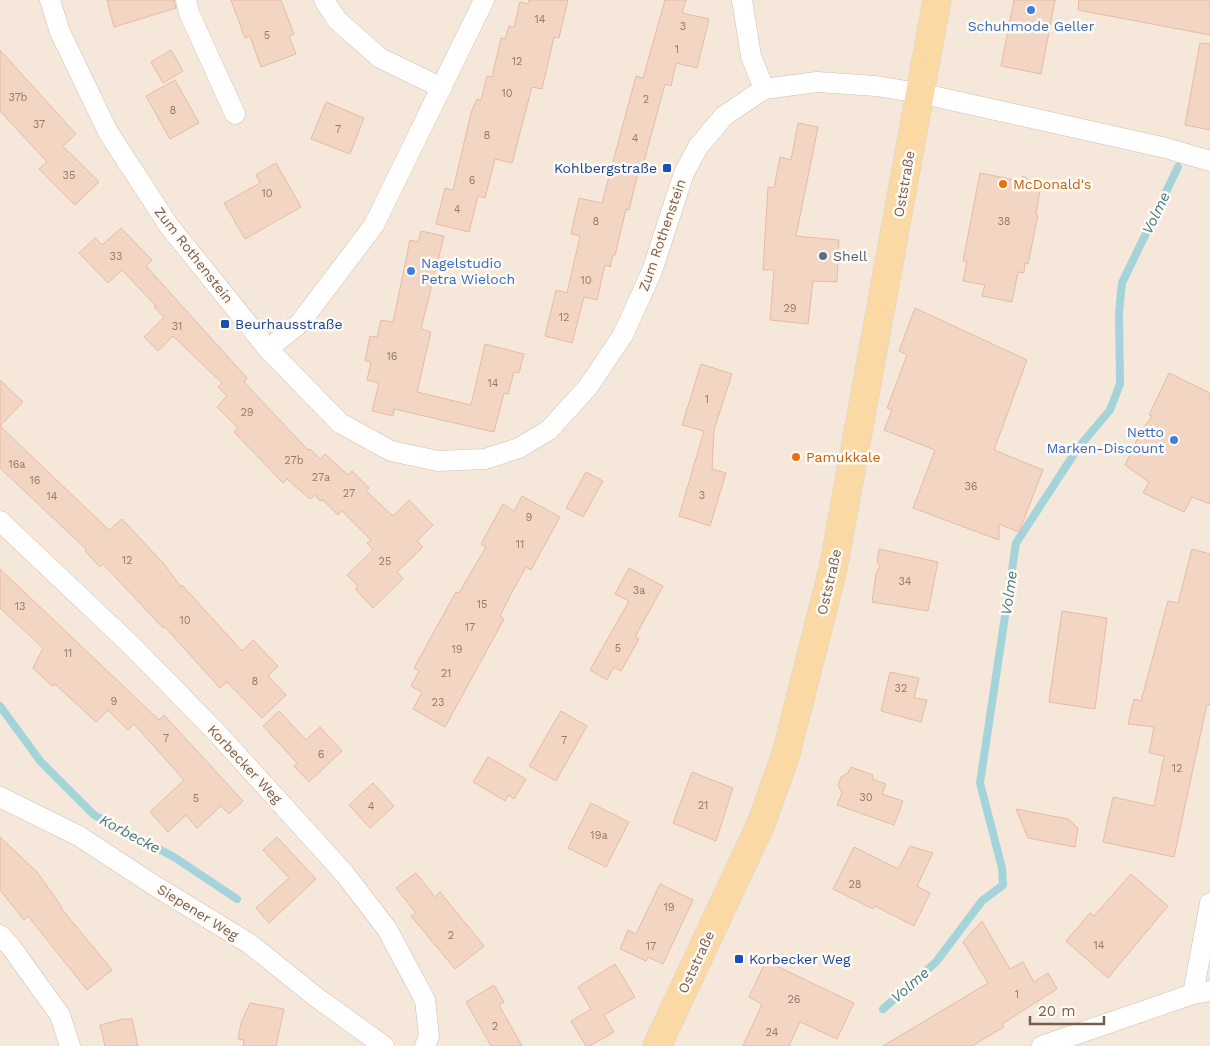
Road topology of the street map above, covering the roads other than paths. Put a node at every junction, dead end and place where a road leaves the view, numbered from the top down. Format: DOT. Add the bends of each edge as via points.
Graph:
graph roads {
  1 [pos="50,0"];
  2 [pos="186,0"];
  3 [pos="324,0"];
  4 [pos="484,0"];
  5 [pos="742,0"];
  6 [pos="937,0"];
  7 [pos="442,88"];
  8 [pos="764,89"];
  9 [pos="919,93"];
  10 [pos="235,114"];
  11 [pos="1210,161"];
  12 [pos="268,349"];
  13 [pos="0,521"];
  14 [pos="0,796"];
  15 [pos="1210,903"];
  16 [pos="0,935"];
  17 [pos="1201,992"];
  18 [pos="70,1046"];
  19 [pos="384,1046"];
  20 [pos="425,1046"];
  21 [pos="657,1046"];
  22 [pos="1042,1046"];
  1 -- 12 [label="street, Zum Rothenstein" via="60,32 108,132 169,226"];
  2 -- 10 [label="street"];
  3 -- 7 [label="street" via="337,20 380,58"];
  4 -- 7 [label="street"];
  5 -- 8 [label="street" via="751,56"];
  6 -- 9 [label="main road, Oststraße"];
  7 -- 12 [label="street" via="374,225 300,323"];
  8 -- 9 [label="street, Zum Rothenstein" via="818,82"];
  8 -- 12 [label="street, Zum Rothenstein" via="724,116 698,147 684,173 652,271 623,335 588,387 548,430 519,448 485,459 438,461 391,451 340,423"];
  9 -- 11 [label="street" via="1166,148"];
  9 -- 21 [label="main road, Oststraße" via="833,568 786,754 761,824"];
  13 -- 20 [label="street, Korbecker Weg" via="132,646 212,728 344,874 387,929 425,1000 430,1036"];
  14 -- 19 [label="street, Siepener Weg" via="79,836 250,944"];
  15 -- 17 [label="street"];
  16 -- 18 [label="street" via="60,1015"];
  17 -- 22 [label="street"];
}
